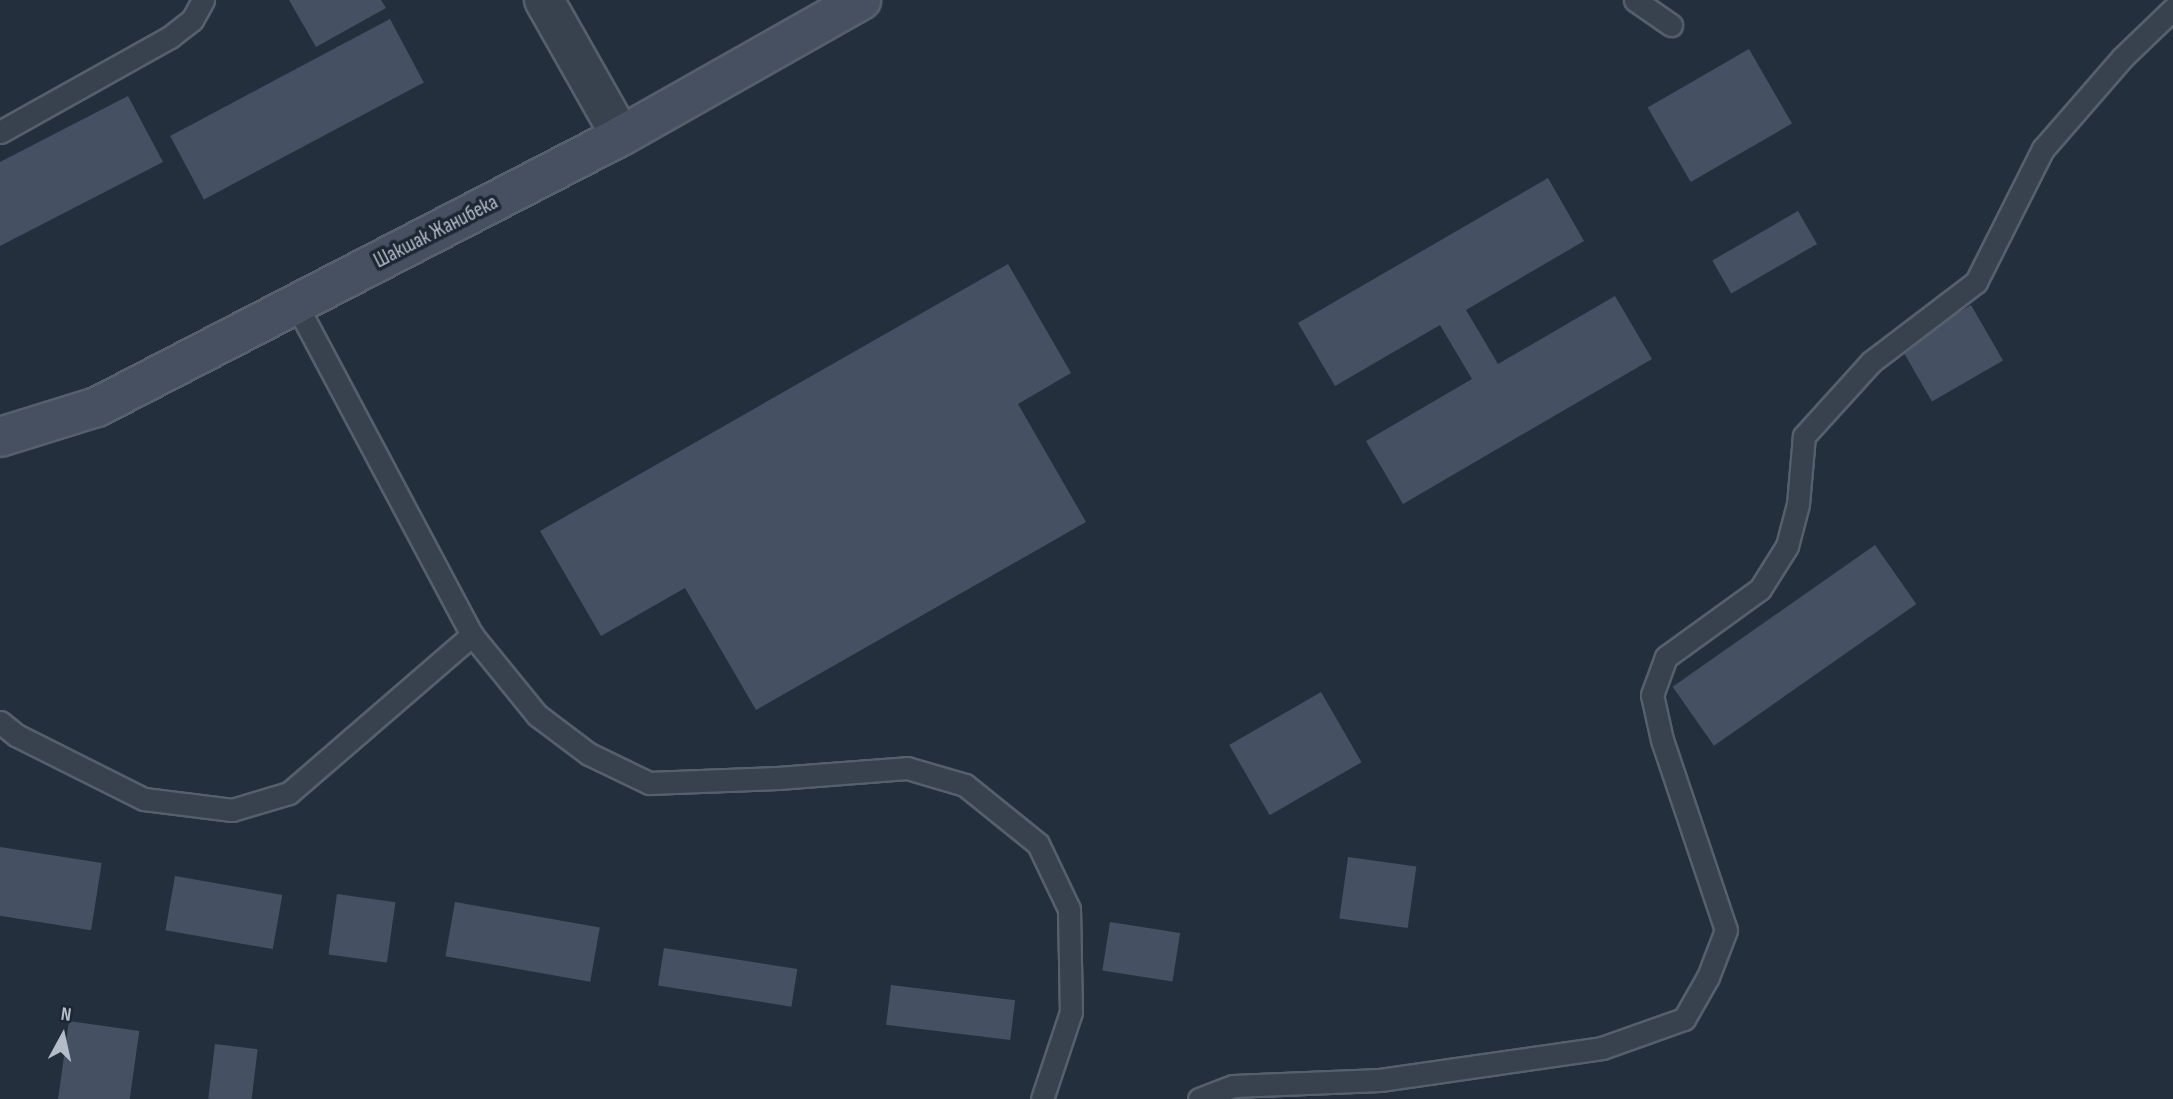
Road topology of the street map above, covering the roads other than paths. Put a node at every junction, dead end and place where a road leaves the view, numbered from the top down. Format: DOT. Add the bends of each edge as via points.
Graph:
graph roads {
  1 [pos="203,0"];
  2 [pos="544,0"];
  3 [pos="861,0"];
  4 [pos="1635,0"];
  5 [pos="2173,9"];
  6 [pos="1671,25"];
  7 [pos="0,132"];
  8 [pos="621,136"];
  9 [pos="296,304"];
  10 [pos="0,437"];
  11 [pos="472,635"];
  12 [pos="0,722"];
  13 [pos="1042,1099"];
  14 [pos="1199,1099"];
  1 -- 7 [label="lane" via="192,20 170,37"];
  2 -- 8 [label="street"];
  3 -- 8 [label="main road, Шакшак Жанибека"];
  4 -- 6 [label="lane"];
  5 -- 14 [label="lane" via="2122,58 2043,149 1976,282 1871,362 1804,436 1798,504 1787,547 1760,589 1666,657 1652,695 1659,729 1726,930 1709,977 1684,1019 1602,1048 1380,1080 1233,1086"];
  8 -- 9 [label="main road, Шакшак Жанибека"];
  9 -- 10 [label="main road, Шакшак Жанибека" via="97,407"];
  9 -- 11 [label="lane"];
  11 -- 12 [label="lane" via="289,793 232,810 144,799 16,735"];
  11 -- 13 [label="lane" via="537,715 589,754 649,783 907,768 965,785 1038,844 1069,909 1072,1012"];
}
